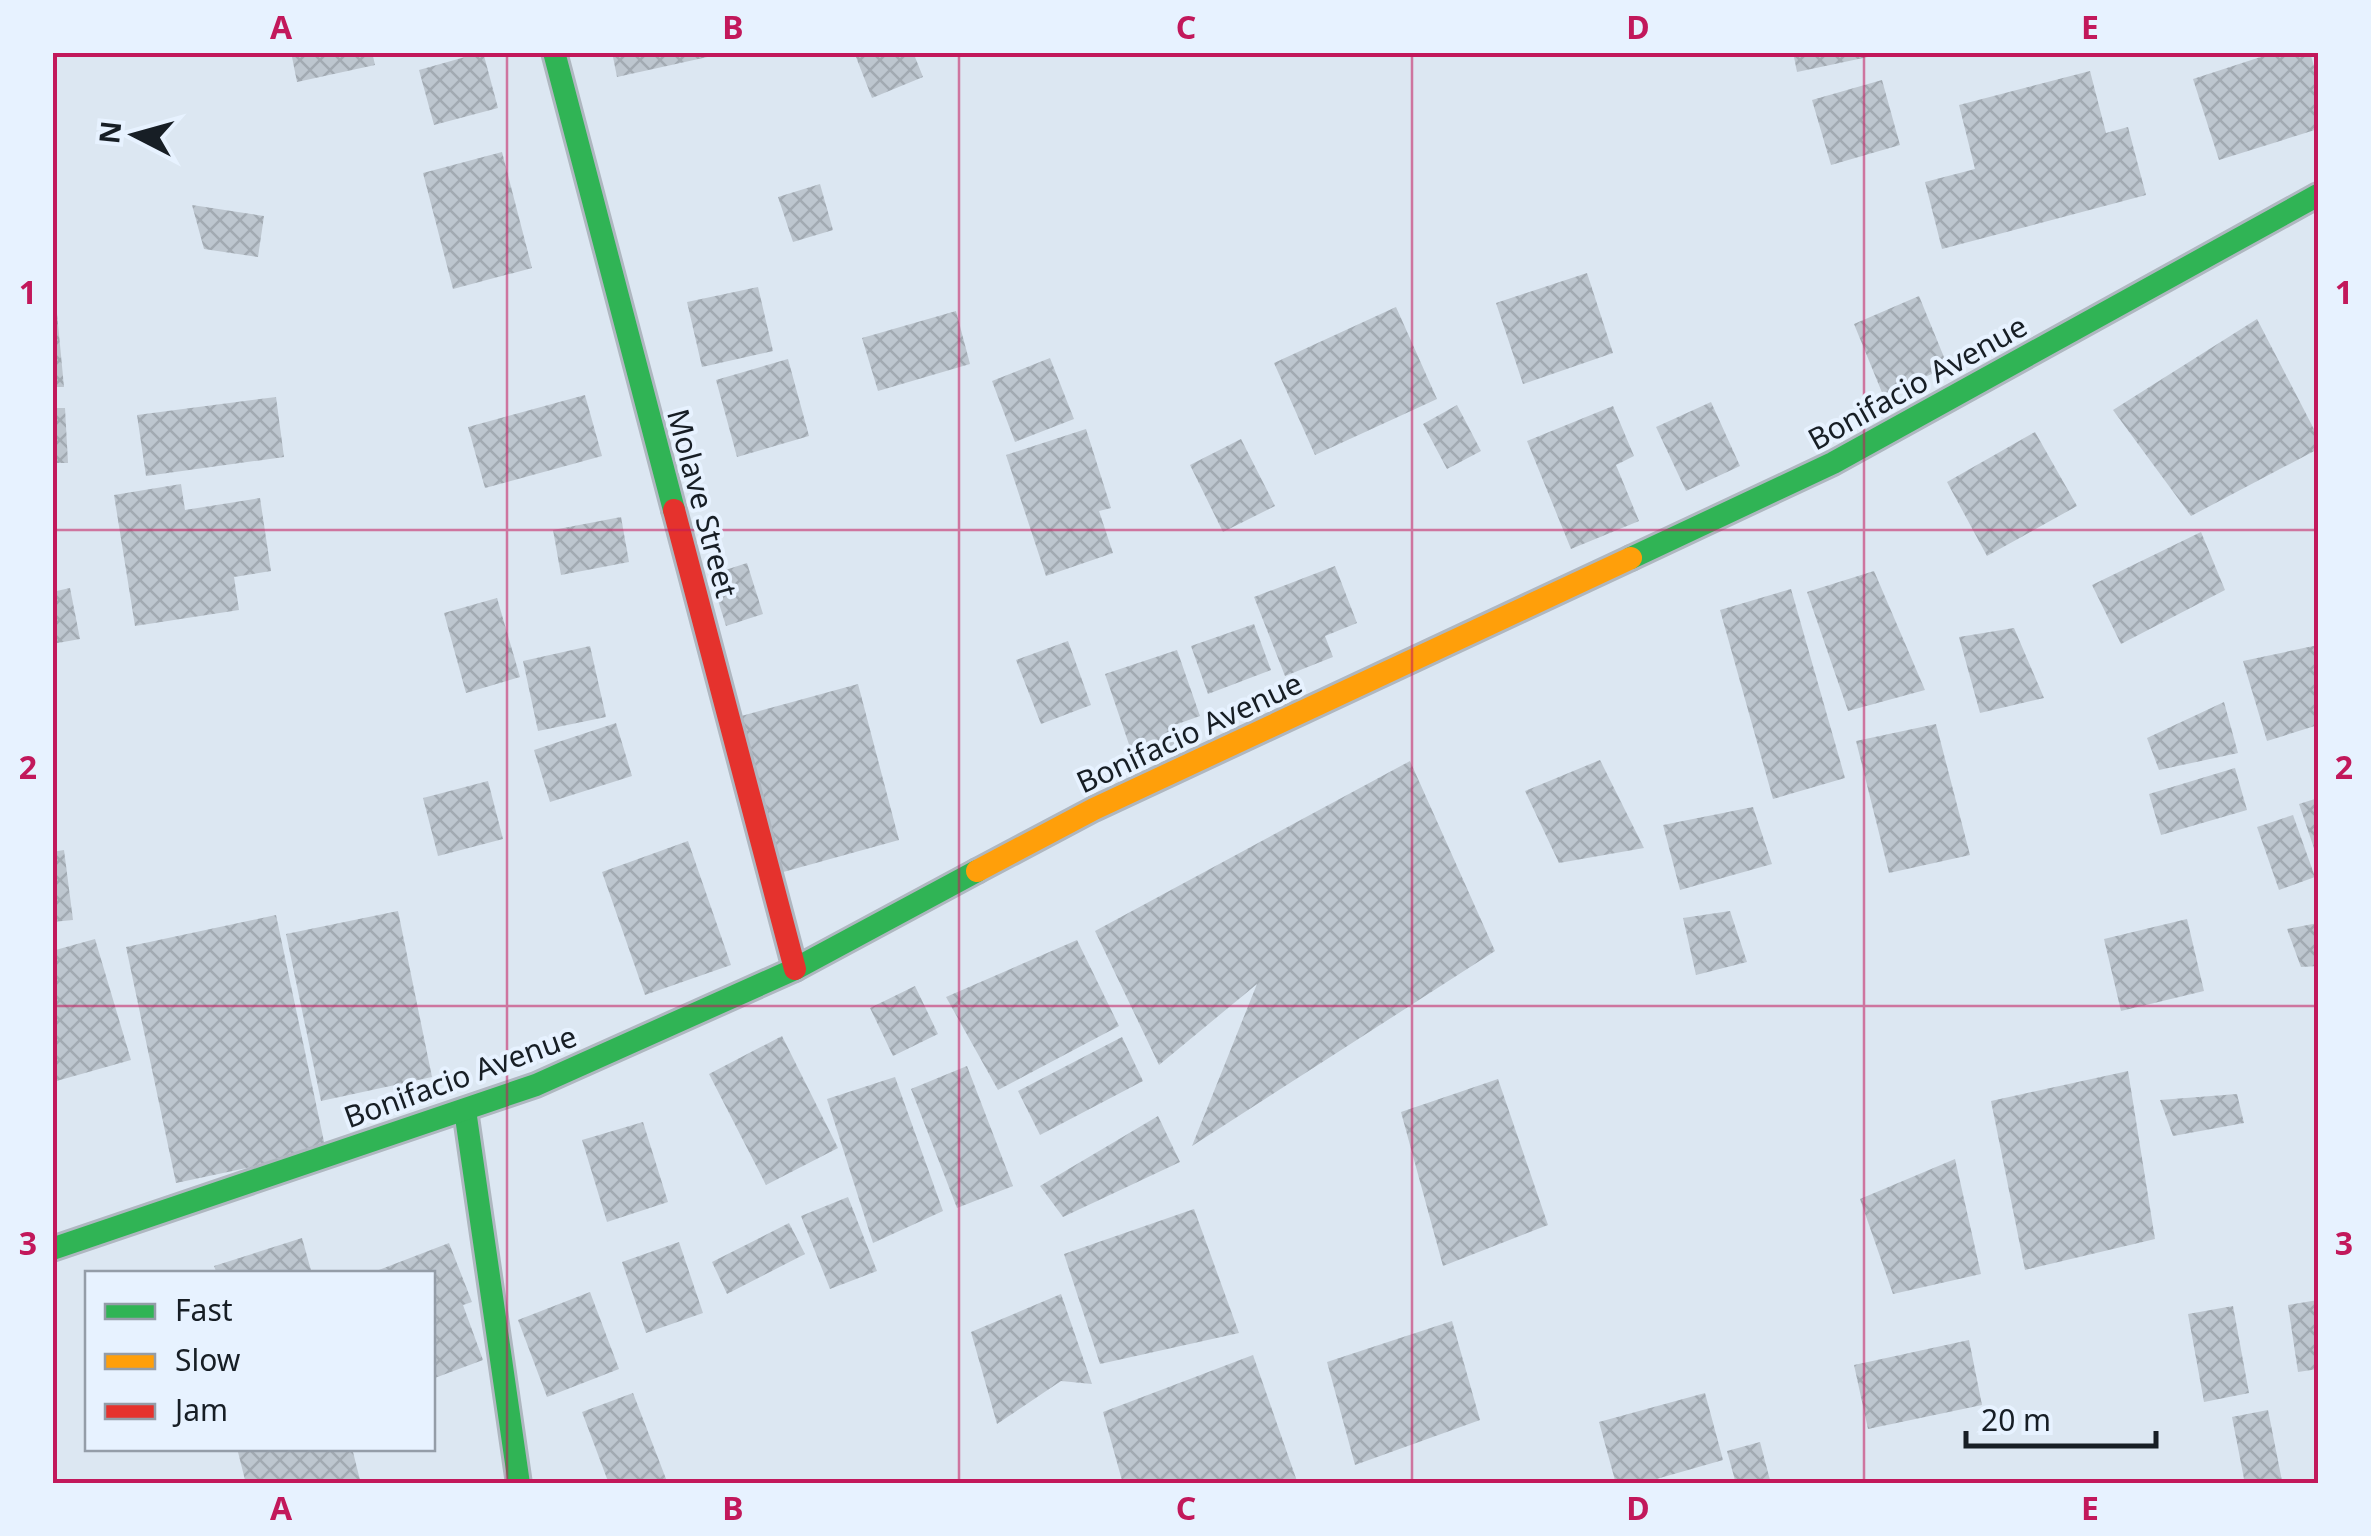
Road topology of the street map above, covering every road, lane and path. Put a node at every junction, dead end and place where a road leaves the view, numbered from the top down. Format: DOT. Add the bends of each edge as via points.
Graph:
graph roads {
  1 [pos="554,52"];
  2 [pos="2318,195"];
  3 [pos="795,969"];
  4 [pos="466,1110"];
  5 [pos="52,1248"];
  6 [pos="519,1484"];
  1 -- 3 [label="street, Molave Street"];
  2 -- 3 [label="street, Bonifacio Avenue" via="1833,463 1094,809"];
  3 -- 4 [label="street, Bonifacio Avenue"];
  4 -- 5 [label="street, Bonifacio Avenue"];
  4 -- 6 [label="street"];
}
